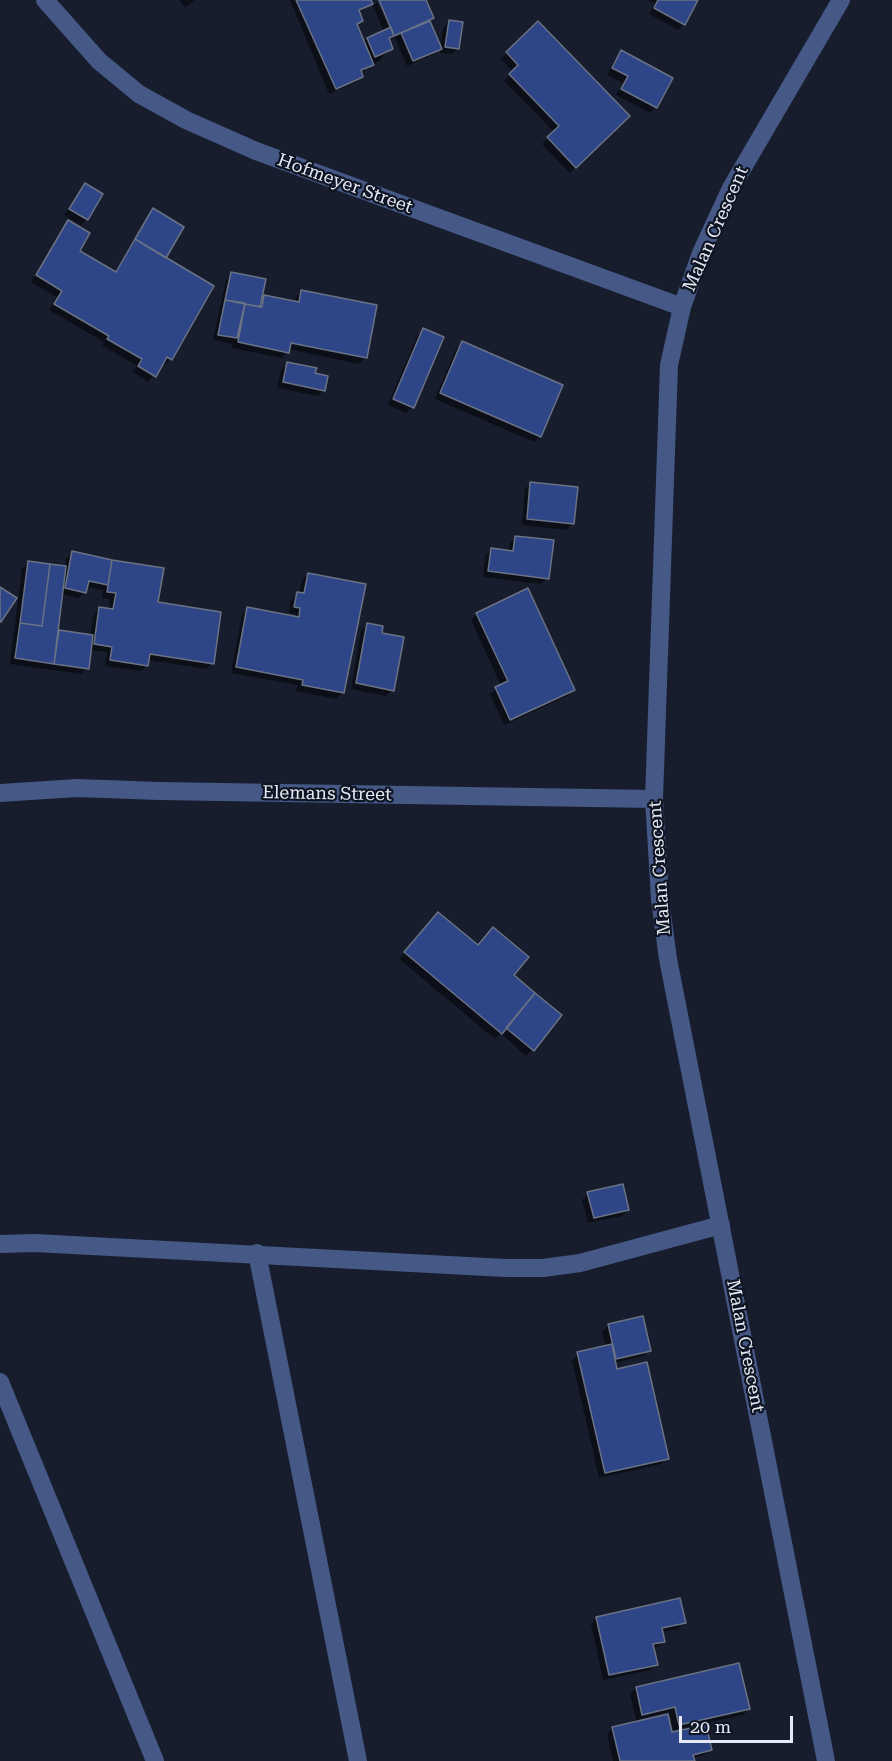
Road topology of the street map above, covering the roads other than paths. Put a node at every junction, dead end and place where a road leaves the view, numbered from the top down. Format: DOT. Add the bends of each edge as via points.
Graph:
graph roads {
  1 [pos="45,0"];
  2 [pos="841,0"];
  3 [pos="682,307"];
  4 [pos="0,793"];
  5 [pos="654,799"];
  6 [pos="721,1225"];
  7 [pos="0,1244"];
  8 [pos="257,1253"];
  9 [pos="0,1382"];
  10 [pos="154,1761"];
  11 [pos="358,1761"];
  12 [pos="826,1761"];
  1 -- 3 [label="street, Hofmeyer Street" via="99,61 139,94 186,120 256,151"];
  2 -- 3 [label="street, Malan Crescent" via="731,188"];
  3 -- 5 [label="street, Malan Crescent" via="669,365"];
  4 -- 5 [label="street, Elemans Street" via="77,788"];
  5 -- 6 [label="street, Malan Crescent" via="668,959"];
  6 -- 8 [label="street" via="580,1263 543,1268"];
  6 -- 12 [label="street, Malan Crescent"];
  7 -- 8 [label="street"];
  8 -- 11 [label="street"];
  9 -- 10 [label="street"];
}
